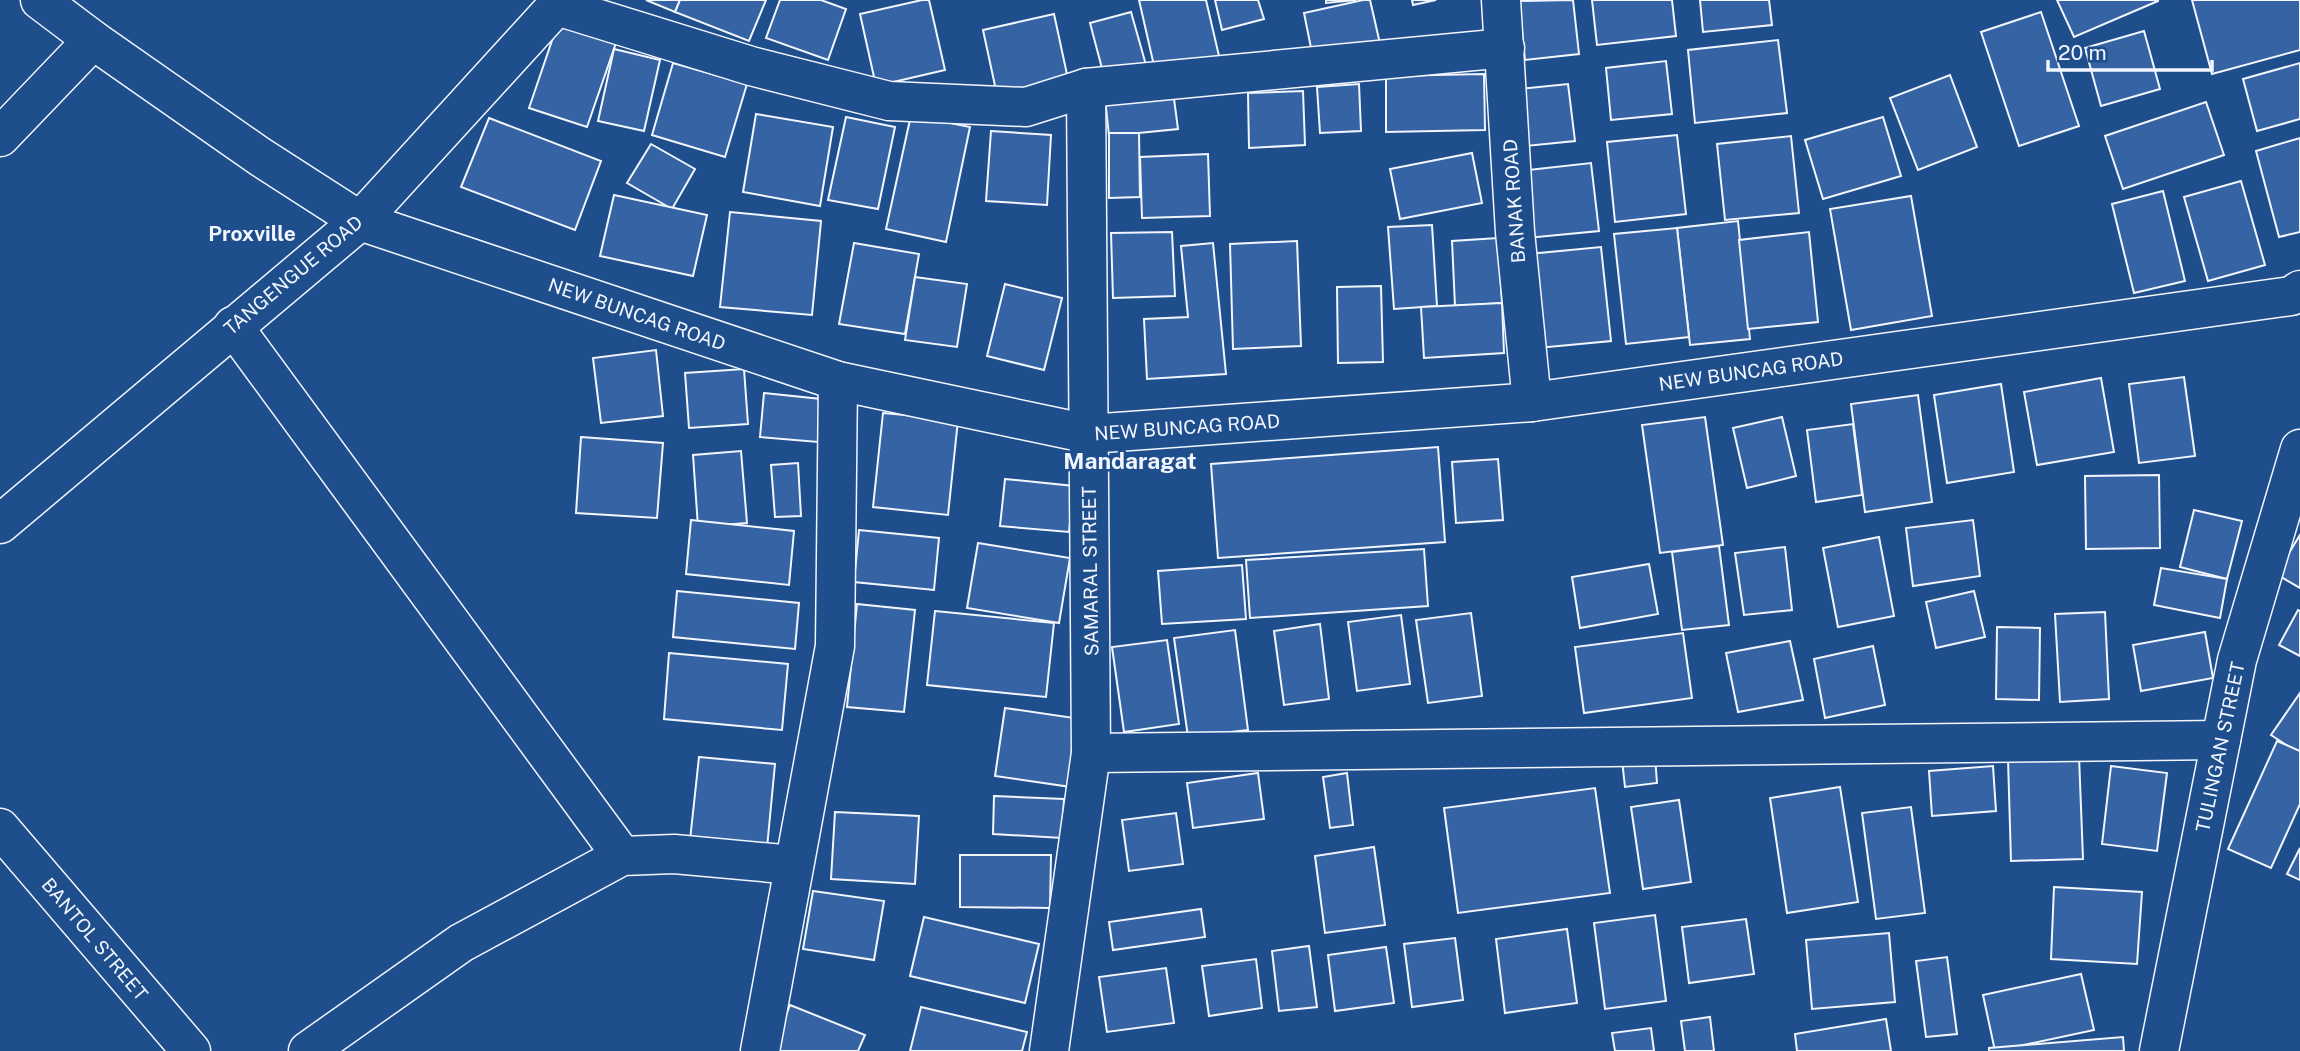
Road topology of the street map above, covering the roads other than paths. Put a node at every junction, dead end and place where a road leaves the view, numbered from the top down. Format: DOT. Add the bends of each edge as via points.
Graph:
graph roads {
  1 [pos="40,0"];
  2 [pos="1501,0"];
  3 [pos="560,3"];
  4 [pos="93,40"];
  5 [pos="1505,48"];
  6 [pos="1086,88"];
  7 [pos="0,137"];
  8 [pos="360,221"];
  9 [pos="2297,299"];
  10 [pos="233,326"];
  11 [pos="838,381"];
  12 [pos="1532,402"];
  13 [pos="1089,434"];
  14 [pos="2300,449"];
  15 [pos="0,524"];
  16 [pos="2221,740"];
  17 [pos="1091,753"];
  18 [pos="0,828"];
  19 [pos="622,856"];
  20 [pos="794,865"];
  21 [pos="2161,1050"];
  22 [pos="191,1051"];
  23 [pos="308,1051"];
  24 [pos="760,1051"];
  25 [pos="1049,1051"];
  1 -- 4 [label="street, NEW BUNCAG ROAD"];
  2 -- 5 [label="street, BANAK ROAD"];
  3 -- 6 [label="street" via="751,66 889,101 1026,107"];
  3 -- 8 [label="street, TANGENGUE ROAD"];
  4 -- 7 [label="street"];
  4 -- 8 [label="street, NEW BUNCAG ROAD"];
  5 -- 6 [label="street"];
  5 -- 12 [label="street, BANAK ROAD" via="1515,232"];
  6 -- 13 [label="street, SAMARAL STREET"];
  8 -- 10 [label="street, TANGENGUE ROAD"];
  8 -- 11 [label="street, NEW BUNCAG ROAD"];
  9 -- 12 [label="street, NEW BUNCAG ROAD"];
  10 -- 15 [label="street, TANGENGUE ROAD"];
  10 -- 19 [label="street"];
  11 -- 13 [label="street, NEW BUNCAG ROAD"];
  11 -- 20 [label="street" via="835,646"];
  12 -- 13 [label="street, NEW BUNCAG ROAD"];
  13 -- 17 [label="street, SAMARAL STREET"];
  14 -- 16 [label="street, TULINGAN STREET" via="2237,660"];
  16 -- 17 [label="street"];
  16 -- 21 [label="street, TULINGAN STREET"];
  17 -- 25 [label="street, SAMARAL STREET"];
  18 -- 22 [label="street, BANTOL STREET"];
  19 -- 20 [label="street" via="674,854"];
  19 -- 23 [label="street" via="461,943"];
  20 -- 24 [label="street"];
}
